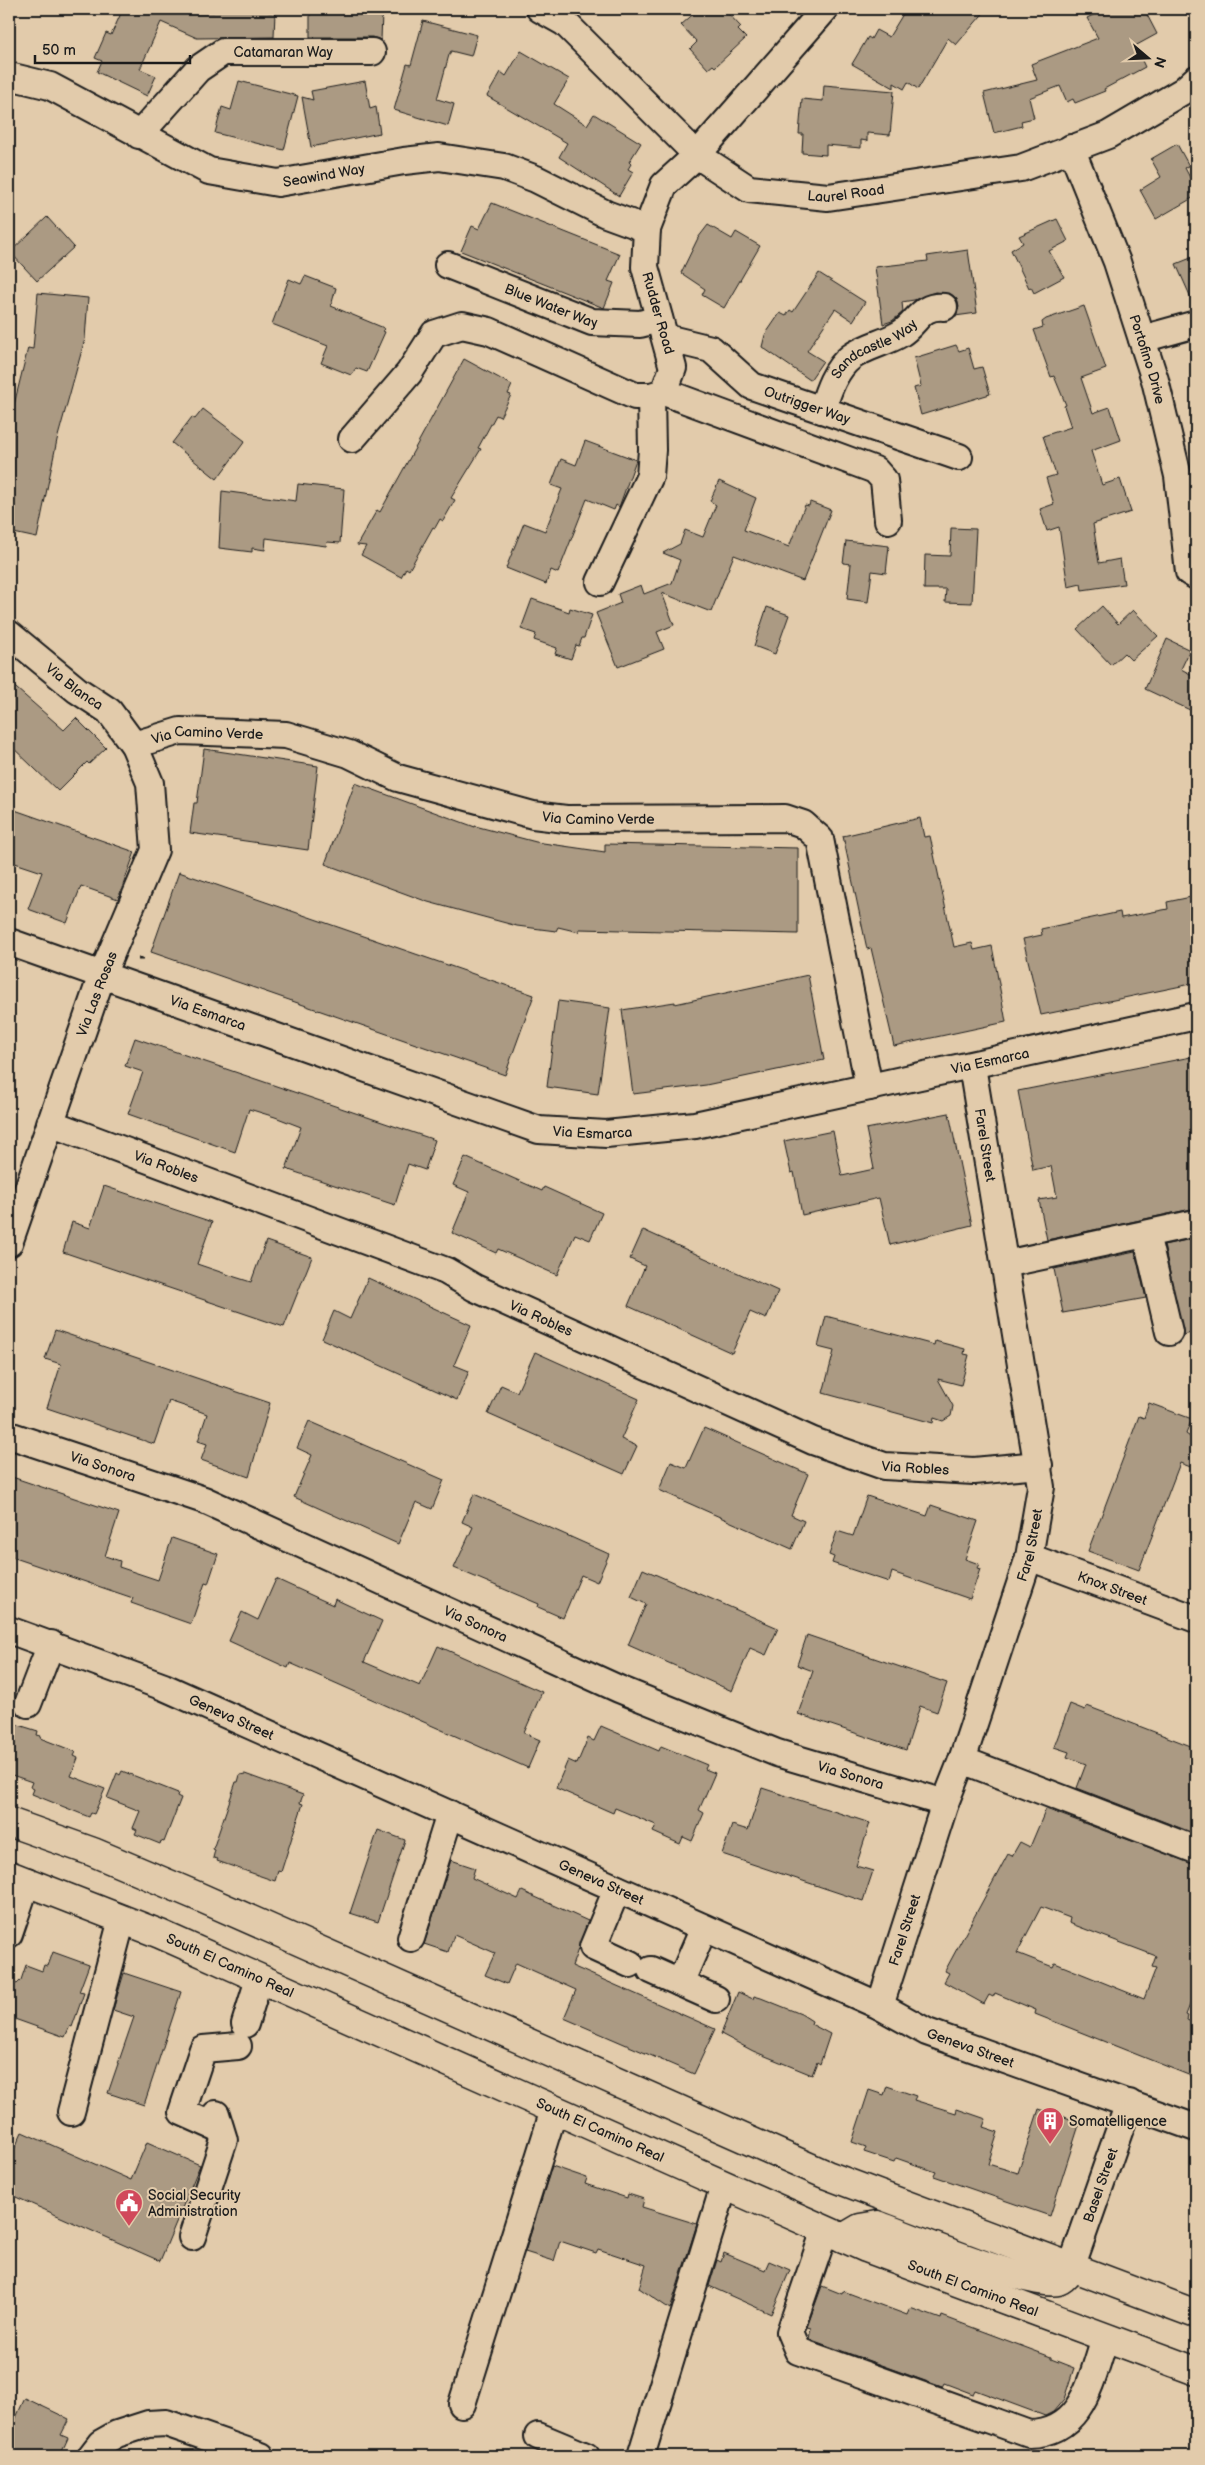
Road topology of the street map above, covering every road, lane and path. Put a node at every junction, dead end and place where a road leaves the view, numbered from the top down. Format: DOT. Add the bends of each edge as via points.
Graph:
graph roads {
  1 [pos="540,9"];
  2 [pos="813,13"];
  3 [pos="372,52"];
  4 [pos="9,76"];
  5 [pos="1196,79"];
  6 [pos="139,135"];
  7 [pos="1072,148"];
  8 [pos="697,155"];
  9 [pos="647,228"];
  10 [pos="448,265"];
  11 [pos="944,308"];
  12 [pos="1196,324"];
  13 [pos="663,328"];
  14 [pos="1142,339"];
  15 [pos="658,394"];
  16 [pos="822,410"];
  17 [pos="352,439"];
  18 [pos="960,457"];
  19 [pos="888,520"];
  20 [pos="1196,576"];
  21 [pos="600,582"];
  22 [pos="9,634"];
  23 [pos="134,745"];
  24 [pos="9,942"];
  25 [pos="138,959"];
  26 [pos="145,959"];
  27 [pos="102,975"];
  28 [pos="1196,1016"];
  29 [pos="972,1066"];
  30 [pos="869,1087"];
  31 [pos="50,1123"];
  32 [pos="1196,1224"];
  33 [pos="1146,1234"];
  34 [pos="9,1243"];
  35 [pos="1005,1264"];
  36 [pos="1169,1332"];
  37 [pos="9,1434"];
  38 [pos="1038,1465"];
  39 [pos="1029,1558"];
  40 [pos="1196,1619"];
  41 [pos="9,1630"];
  42 [pos="51,1644"];
  43 [pos="28,1704"];
  44 [pos="962,1760"];
  45 [pos="945,1803"];
  46 [pos="450,1814"];
  47 [pos="9,1822"];
  48 [pos="1196,1850"];
  49 [pos="18,1878"];
  50 [pos="617,1889"];
  51 [pos="122,1919"];
  52 [pos="704,1928"];
  53 [pos="9,1934"];
  54 [pos="410,1938"];
  55 [pos="259,1979"];
  56 [pos="680,1983"];
  57 [pos="716,1999"];
  58 [pos="880,2006"];
  59 [pos="1129,2103"];
  60 [pos="554,2110"];
  61 [pos="71,2112"];
  62 [pos="1196,2128"];
  63 [pos="724,2186"];
  64 [pos="834,2234"];
  65 [pos="192,2237"];
  66 [pos="1071,2268"];
  67 [pos="1196,2314"];
  68 [pos="1105,2338"];
  69 [pos="1196,2371"];
  70 [pos="462,2404"];
  71 [pos="538,2436"];
  72 [pos="92,2456"];
  73 [pos="261,2456"];
  74 [pos="586,2456"];
  75 [pos="641,2456"];
  1 -- 8 [label="street, Laurel Road" via="565,23"];
  2 -- 8 [label="street, Rudder Road"];
  3 -- 6 [label="street, Catamaran Way" via="223,52 198,69"];
  4 -- 6 [label="street, Seawind Way" via="50,86"];
  5 -- 7 [label="street, Laurel Road" via="1183,91 1108,135"];
  6 -- 9 [label="street, Seawind Way" via="209,171 278,183 440,157 504,167 536,178 606,214"];
  7 -- 8 [label="street, Laurel Road" via="1022,168 828,198 750,189"];
  7 -- 14 [label="street, Portofino Drive" via="1117,262"];
  8 -- 9 [label="street, Rudder Road" via="664,185"];
  9 -- 13 [label="street, Rudder Road" via="645,267"];
  10 -- 13 [label="street, Blue Water Way" via="592,322"];
  11 -- 16 [label="street, Sandcastle Way" via="935,307 918,315 902,333 851,357 832,381"];
  12 -- 14 [label="street"];
  13 -- 15 [label="street, Rudder Road" via="674,368"];
  13 -- 16 [label="street, Outrigger Way" via="711,348 752,386"];
  14 -- 20 [label="street, Portofino Drive" via="1178,476 1189,572"];
  15 -- 17 [label="street" via="635,396 489,331 462,325 434,334 409,373"];
  15 -- 19 [label="street" via="875,470 884,480"];
  15 -- 21 [label="street" via="650,476"];
  16 -- 18 [label="street, Outrigger Way"];
  22 -- 23 [label="street, Via Blanca" via="77,690 109,711"];
  23 -- 27 [label="street, Via Las Rosas" via="150,783 155,850"];
  23 -- 30 [label="street, Via Camino Verde" via="180,730 286,734 349,754 398,778 533,815 566,819 786,818 803,824 820,839"];
  24 -- 27 [label="street, Via Esmarca"];
  25 -- 26 [label="path"];
  27 -- 30 [label="street, Via Esmarca" via="539,1130 606,1134 695,1125"];
  27 -- 31 [label="street, Via Las Rosas"];
  28 -- 29 [label="street, Via Esmarca"];
  29 -- 30 [label="street, Via Esmarca"];
  29 -- 35 [label="street, Farel Street"];
  31 -- 34 [label="street, Via Las Rosas"];
  31 -- 38 [label="street, Via Robles" via="446,1270 475,1288 812,1441 884,1466 974,1471"];
  32 -- 33 [label="street"];
  33 -- 35 [label="street"];
  33 -- 36 [label="street"];
  35 -- 38 [label="street, Farel Street"];
  37 -- 45 [label="street, Via Sonora" via="204,1500 619,1689 777,1754"];
  38 -- 39 [label="street, Farel Street" via="1041,1487"];
  39 -- 40 [label="street, Knox Street"];
  39 -- 44 [label="street, Farel Street"];
  41 -- 42 [label="street, Geneva Street"];
  42 -- 43 [label="street"];
  42 -- 46 [label="street, Geneva Street" via="164,1687"];
  44 -- 45 [label="street, Farel Street"];
  44 -- 48 [label="street"];
  45 -- 58 [label="street, Farel Street"];
  46 -- 50 [label="street, Geneva Street"];
  46 -- 54 [label="street"];
  47 -- 66 [label="main road" via="93,1852 197,1896 827,2175"];
  49 -- 51 [label="main road, South El Camino Real"];
  49 -- 53 [label="street"];
  50 -- 52 [label="street, Geneva Street"];
  50 -- 56 [label="street" via="593,1947"];
  51 -- 55 [label="main road, South El Camino Real"];
  51 -- 61 [label="street"];
  52 -- 56 [label="street"];
  52 -- 58 [label="street, Geneva Street"];
  55 -- 60 [label="main road, South El Camino Real"];
  55 -- 65 [label="street" via="241,2035 203,2049 182,2112 218,2121 224,2140"];
  56 -- 57 [label="street"];
  58 -- 59 [label="street, Geneva Street" via="927,2032"];
  59 -- 62 [label="street, Geneva Street"];
  59 -- 66 [label="street, Basel Street"];
  60 -- 63 [label="main road, South El Camino Real"];
  60 -- 70 [label="street"];
  63 -- 64 [label="main road, South El Camino Real"];
  63 -- 75 [label="street"];
  64 -- 66 [label="main road" via="878,2225 1043,2282 1058,2281"];
  64 -- 68 [label="main road, South El Camino Real"];
  64 -- 68 [label="street" via="790,2332 798,2351 1029,2434 1045,2433 1075,2413 1085,2398"];
  66 -- 67 [label="main road"];
  68 -- 69 [label="main road, South El Camino Real"];
  71 -- 74 [label="street"];
  72 -- 73 [label="street" via="101,2443 117,2434 148,2424 166,2423"];
}
